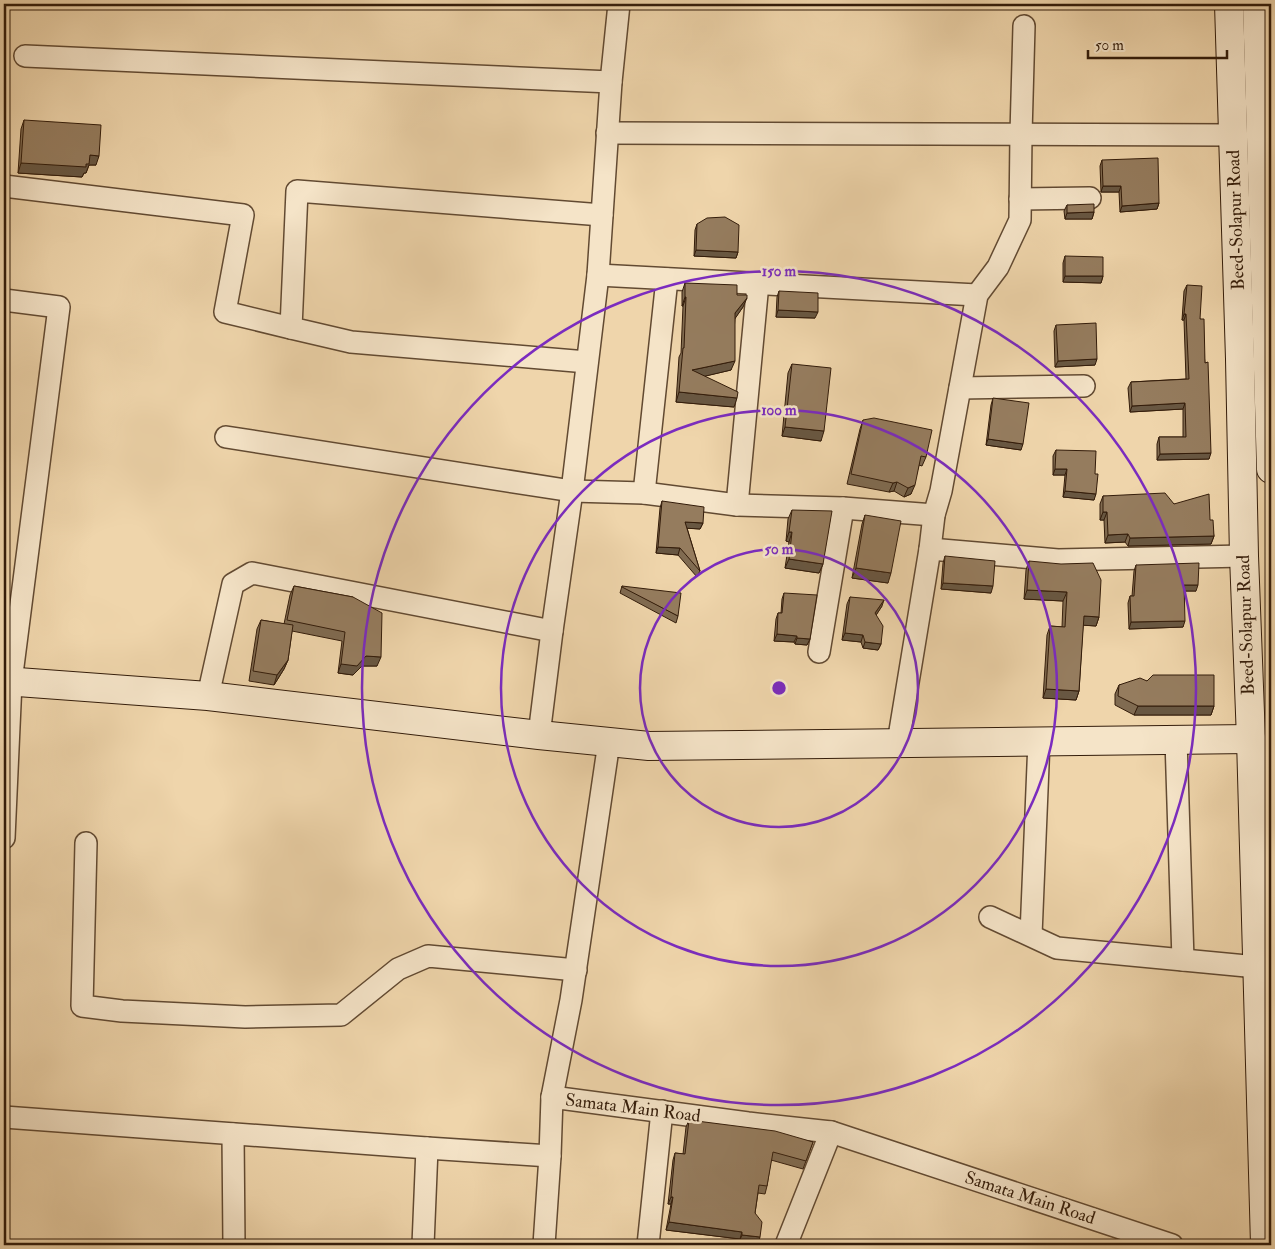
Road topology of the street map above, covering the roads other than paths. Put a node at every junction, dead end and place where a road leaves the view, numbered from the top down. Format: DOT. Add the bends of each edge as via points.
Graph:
graph roads {
  1 [pos="619,4"];
  2 [pos="1229,4"];
  3 [pos="1257,4"];
  4 [pos="1024,26"];
  5 [pos="1265,34"];
  6 [pos="25,56"];
  7 [pos="611,82"];
  8 [pos="607,133"];
  9 [pos="1020,134"];
  10 [pos="1233,135"];
  11 [pos="4,186"];
  12 [pos="1090,198"];
  13 [pos="1267,198"];
  14 [pos="1020,199"];
  15 [pos="602,215"];
  16 [pos="598,275"];
  17 [pos="667,279"];
  18 [pos="758,283"];
  19 [pos="977,295"];
  20 [pos="4,300"];
  21 [pos="291,328"];
  22 [pos="587,362"];
  23 [pos="1084,386"];
  24 [pos="960,388"];
  25 [pos="226,437"];
  26 [pos="1271,469"];
  27 [pos="572,491"];
  28 [pos="644,493"];
  29 [pos="737,505"];
  30 [pos="843,508"];
  31 [pos="934,515"];
  32 [pos="930,549"];
  33 [pos="1244,556"];
  34 [pos="552,631"];
  35 [pos="819,652"];
  36 [pos="8,682"];
  37 [pos="208,696"];
  38 [pos="539,735"];
  39 [pos="1251,739"];
  40 [pos="1176,740"];
  41 [pos="1039,741"];
  42 [pos="609,742"];
  43 [pos="898,743"];
  44 [pos="4,828"];
  45 [pos="4,838"];
  46 [pos="86,843"];
  47 [pos="990,917"];
  48 [pos="1031,935"];
  49 [pos="1183,960"];
  50 [pos="1257,967"];
  51 [pos="576,970"];
  52 [pos="552,1097"];
  53 [pos="662,1112"];
  54 [pos="4,1117"];
  55 [pos="831,1132"];
  56 [pos="233,1134"];
  57 [pos="427,1148"];
  58 [pos="550,1156"];
  59 [pos="234,1245"];
  60 [pos="423,1245"];
  61 [pos="544,1245"];
  62 [pos="648,1245"];
  63 [pos="786,1245"];
  64 [pos="1172,1245"];
  65 [pos="1265,1245"];
  1 -- 7 [label="street"];
  2 -- 10 [label="main road, Beed-Solapur Road"];
  3 -- 5 [label="main road, Beed-Solapur Road"];
  4 -- 9 [label="street"];
  5 -- 13 [label="main road, Beed-Solapur Road"];
  6 -- 7 [label="street"];
  7 -- 8 [label="street"];
  8 -- 9 [label="street"];
  8 -- 15 [label="street"];
  9 -- 10 [label="street"];
  9 -- 14 [label="street"];
  10 -- 33 [label="main road, Beed-Solapur Road"];
  11 -- 21 [label="street" via="243,215 224,312"];
  12 -- 14 [label="street"];
  13 -- 26 [label="main road, Beed-Solapur Road"];
  14 -- 19 [label="street" via="1020,220 998,267"];
  15 -- 16 [label="street"];
  15 -- 21 [label="street" via="297,191"];
  16 -- 17 [label="street"];
  16 -- 22 [label="street"];
  17 -- 18 [label="street"];
  17 -- 28 [label="street"];
  18 -- 19 [label="street"];
  18 -- 29 [label="street"];
  19 -- 24 [label="street"];
  20 -- 36 [label="street" via="59,307"];
  21 -- 22 [label="street" via="351,342"];
  22 -- 27 [label="street"];
  23 -- 24 [label="street"];
  24 -- 31 [label="street"];
  25 -- 27 [label="street"];
  27 -- 28 [label="street"];
  27 -- 34 [label="street"];
  28 -- 29 [label="street"];
  29 -- 30 [label="street"];
  30 -- 31 [label="street"];
  30 -- 35 [label="street"];
  31 -- 32 [label="street"];
  32 -- 33 [label="street" via="1058,560"];
  32 -- 43 [label="street"];
  33 -- 39 [label="main road, Beed-Solapur Road"];
  34 -- 37 [label="street" via="252,573 233,584"];
  34 -- 38 [label="street"];
  36 -- 37 [label="main road"];
  36 -- 44 [label="street"];
  37 -- 38 [label="main road"];
  38 -- 42 [label="main road"];
  39 -- 40 [label="main road"];
  39 -- 50 [label="main road, Beed-Solapur Road"];
  40 -- 41 [label="main road"];
  40 -- 49 [label="street"];
  41 -- 43 [label="main road"];
  41 -- 48 [label="street"];
  42 -- 43 [label="main road" via="648,746"];
  42 -- 51 [label="street"];
  44 -- 45 [label="street"];
  46 -- 51 [label="street" via="82,1006 245,1017 341,1015 398,969 428,956"];
  47 -- 48 [label="street"];
  48 -- 49 [label="street" via="1057,948"];
  49 -- 50 [label="street"];
  50 -- 65 [label="main road, Beed-Solapur Road"];
  51 -- 52 [label="street"];
  52 -- 53 [label="street, Samata Main Road"];
  52 -- 58 [label="street, Samata Main Road"];
  53 -- 55 [label="street, Samata Main Road"];
  53 -- 62 [label="street"];
  54 -- 56 [label="street"];
  55 -- 63 [label="street"];
  55 -- 64 [label="street, Samata Main Road"];
  56 -- 57 [label="street"];
  56 -- 59 [label="street"];
  57 -- 58 [label="street"];
  57 -- 60 [label="street"];
  58 -- 61 [label="street, Samata Main Road"];
}
